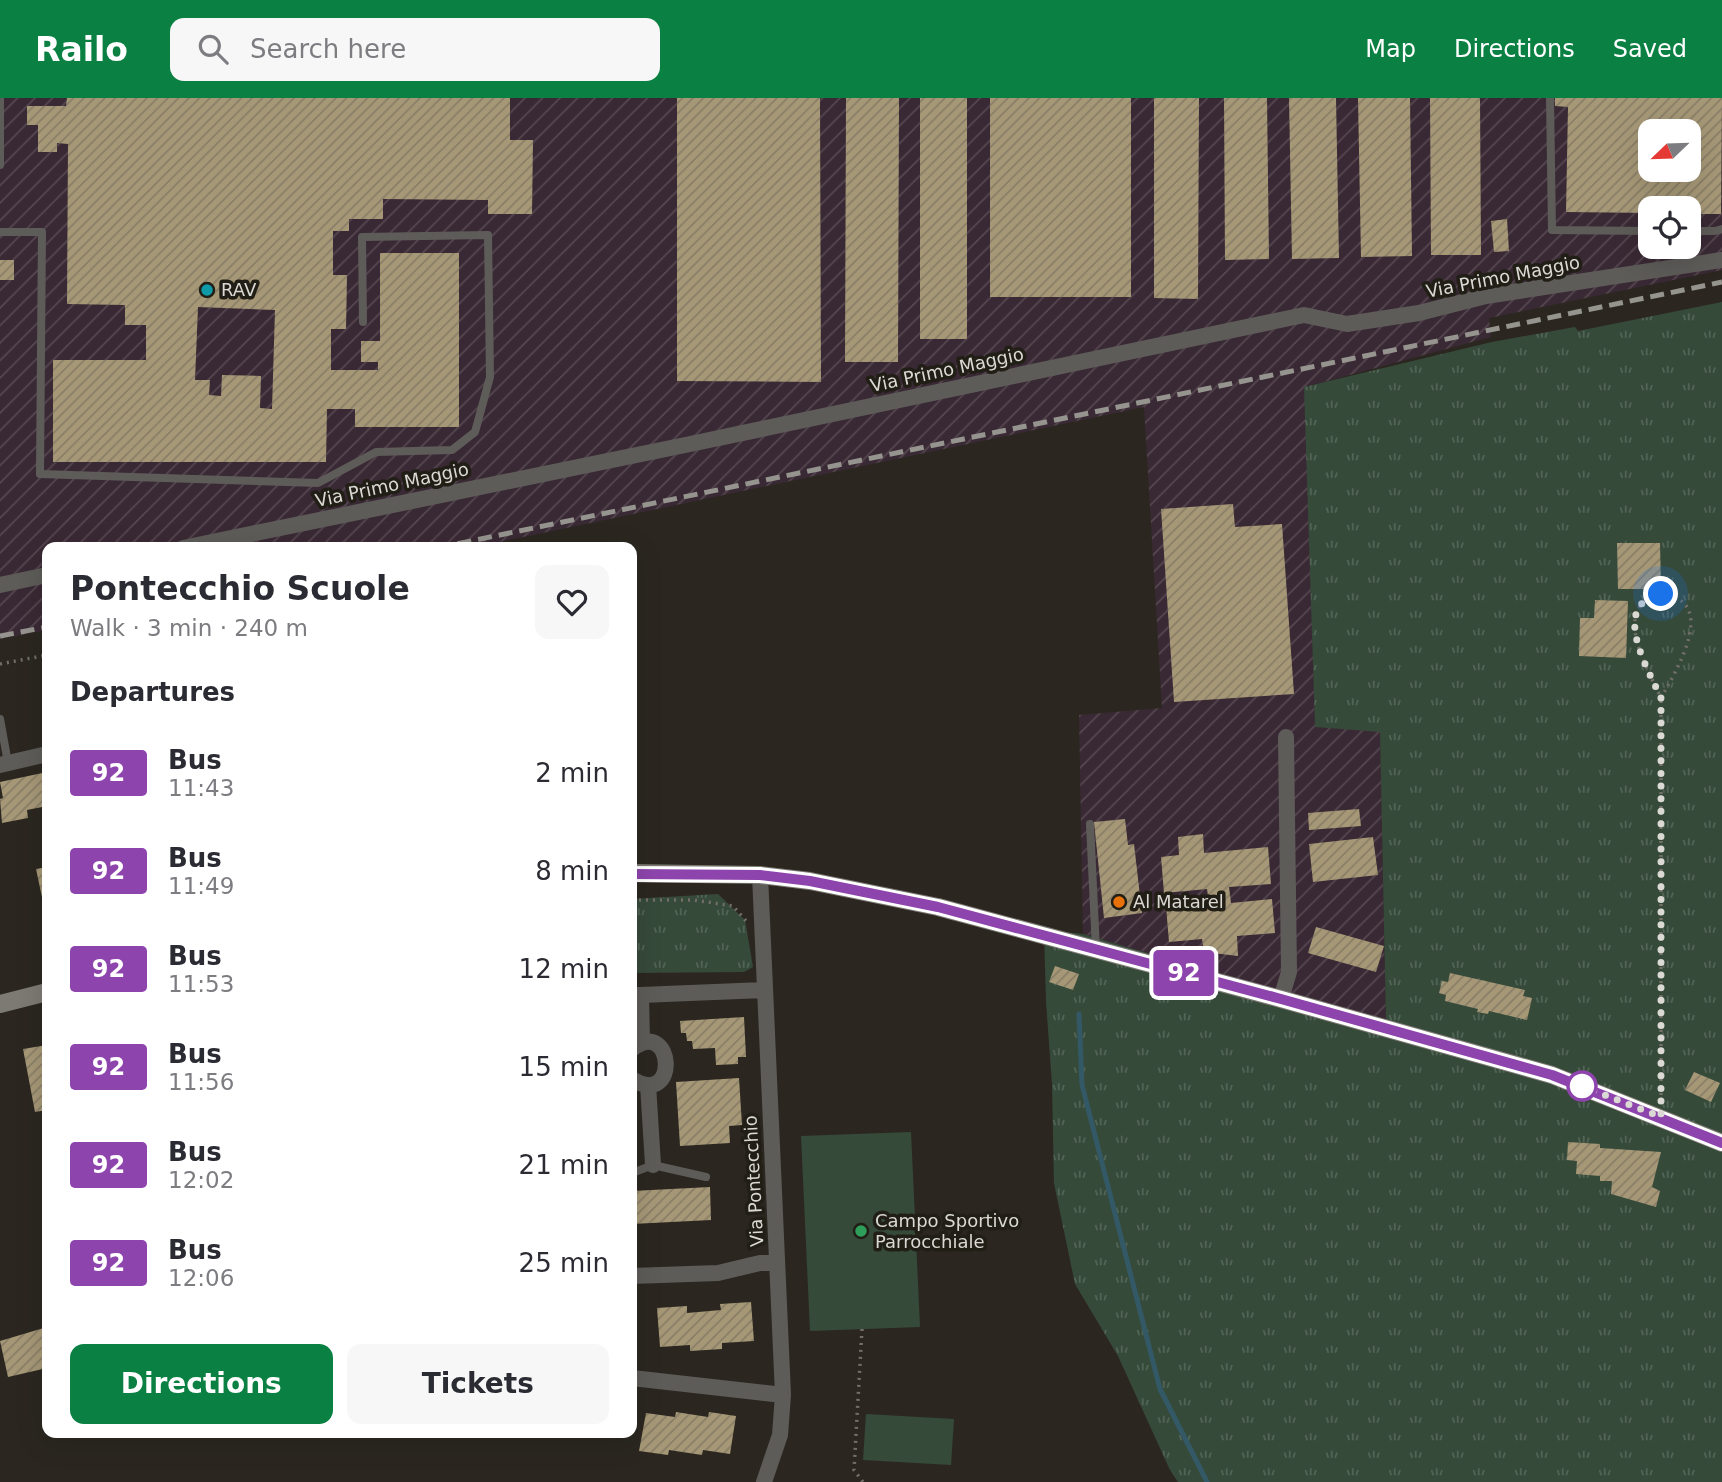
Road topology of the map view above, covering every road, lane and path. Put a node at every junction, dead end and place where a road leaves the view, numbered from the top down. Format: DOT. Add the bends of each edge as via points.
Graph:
graph roads {
  1 [pos="0,98"];
  2 [pos="1550,98"];
  3 [pos="0,165"];
  4 [pos="1722,229"];
  5 [pos="1638,231"];
  6 [pos="1701,231"];
  7 [pos="0,232"];
  8 [pos="1722,260"];
  9 [pos="363,322"];
  10 [pos="212,542"];
  11 [pos="42,576"];
  12 [pos="0,585"];
  13 [pos="42,655"];
  14 [pos="0,664"];
  15 [pos="1661,698"];
  16 [pos="0,719"];
  17 [pos="1286,737"];
  18 [pos="42,755"];
  19 [pos="4,764"];
  20 [pos="1090,824"];
  21 [pos="637,873"];
  22 [pos="760,875"];
  23 [pos="637,900"];
  24 [pos="748,929"];
  25 [pos="1096,950"];
  26 [pos="764,990"];
  27 [pos="42,993"];
  28 [pos="637,995"];
  29 [pos="1281,999"];
  30 [pos="0,1004"];
  31 [pos="637,1046"];
  32 [pos="637,1083"];
  33 [pos="648,1085"];
  34 [pos="1661,1117"];
  35 [pos="1722,1143"];
  36 [pos="653,1165"];
  37 [pos="637,1170"];
  38 [pos="706,1177"];
  39 [pos="777,1263"];
  40 [pos="637,1276"];
  41 [pos="862,1329"];
  42 [pos="637,1379"];
  43 [pos="783,1395"];
  44 [pos="764,1482"];
  45 [pos="863,1482"];
  1 -- 3 [label="lane"];
  2 -- 5 [label="lane" via="1552,230"];
  4 -- 6 [label="lane"];
  7 -- 9 [label="lane" via="42,232 40,474 318,482 376,452 452,450 475,432 490,377 488,235 362,237"];
  8 -- 10 [label="street, Via Primo Maggio" via="1486,296 1347,324 1304,314"];
  11 -- 12 [label="street"];
  13 -- 14 [label="path"];
  15 -- 15 [label="path" via="1686,652 1692,625 1679,599 1661,594 1638,607 1634,625 1639,649"];
  15 -- 34 [label="path"];
  16 -- 19 [label="lane"];
  17 -- 29 [label="street" via="1289,972"];
  18 -- 19 [label="street"];
  20 -- 25 [label="lane"];
  21 -- 22 [label="main road"];
  22 -- 25 [label="main road" via="938,907"];
  22 -- 26 [label="street, Via Pontecchio"];
  23 -- 24 [label="path" via="694,900 733,906"];
  25 -- 29 [label="main road"];
  26 -- 28 [label="street"];
  26 -- 39 [label="street, Via Pontecchio"];
  27 -- 30 [label="main road"];
  28 -- 31 [label="street"];
  29 -- 34 [label="main road" via="1552,1075"];
  31 -- 33 [label="street" via="652,1043 666,1056 665,1075"];
  32 -- 33 [label="street"];
  33 -- 36 [label="street"];
  34 -- 35 [label="main road"];
  36 -- 37 [label="lane"];
  36 -- 38 [label="lane"];
  39 -- 40 [label="street" via="718,1273"];
  39 -- 43 [label="street, Via Pontecchio"];
  41 -- 45 [label="path" via="854,1470"];
  42 -- 43 [label="street"];
  43 -- 44 [label="street, Via Pontecchio" via="780,1435"];
}
